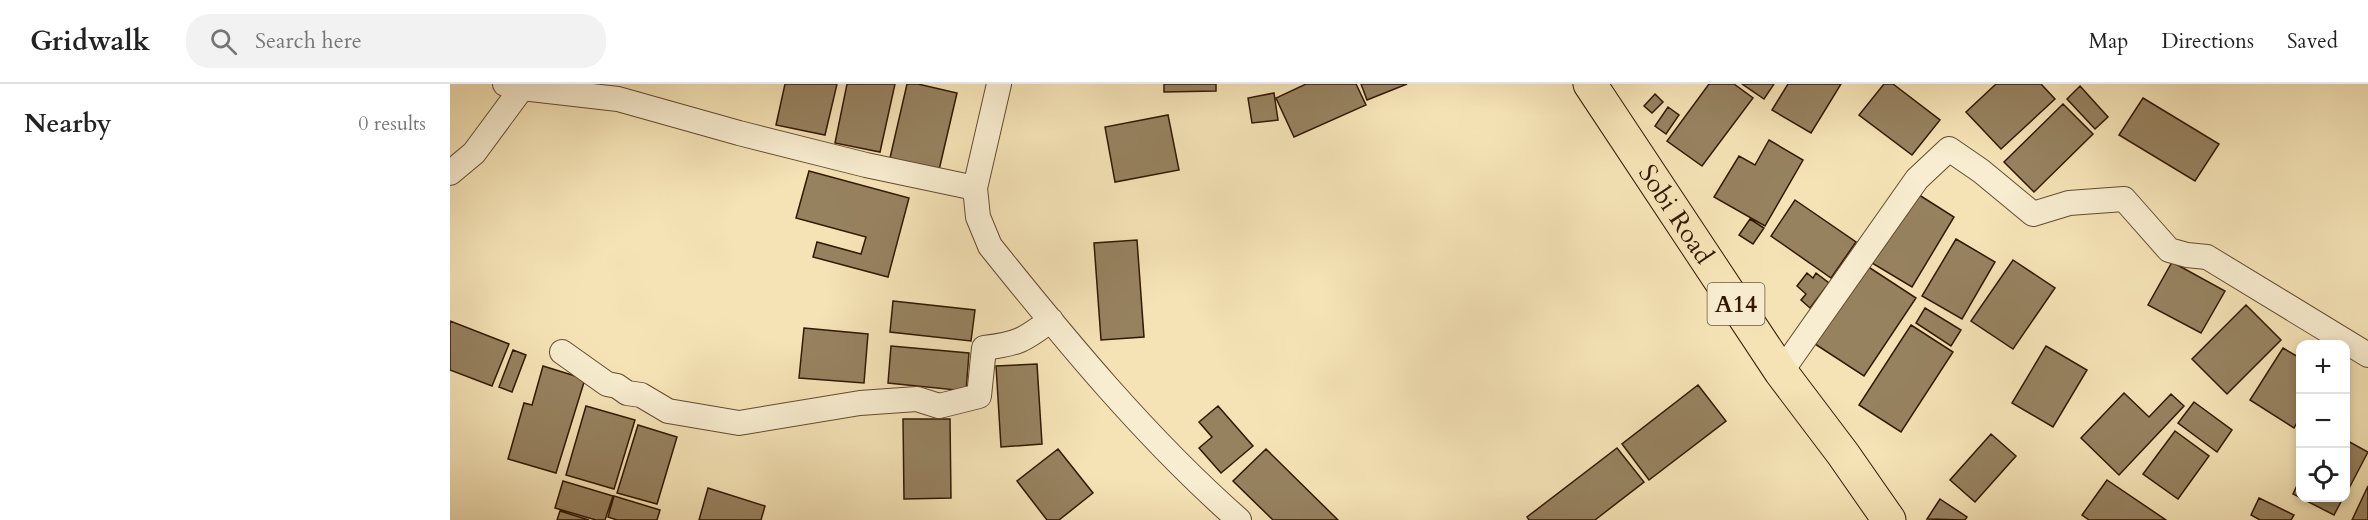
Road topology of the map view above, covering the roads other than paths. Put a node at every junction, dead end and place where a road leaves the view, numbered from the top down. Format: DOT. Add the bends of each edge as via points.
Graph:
graph roads {
  1 [pos="999,84"];
  2 [pos="1590,84"];
  3 [pos="513,86"];
  4 [pos="450,173"];
  5 [pos="975,188"];
  6 [pos="1051,320"];
  7 [pos="562,352"];
  8 [pos="2368,355"];
  9 [pos="1781,372"];
  10 [pos="1239,520"];
  11 [pos="1889,520"];
  1 -- 5 [label="street"];
  2 -- 9 [label="highway, Sobi Road / A14"];
  3 -- 4 [label="street" via="474,153"];
  3 -- 5 [label="street" via="618,99 866,165"];
  5 -- 6 [label="street" via="978,217 990,246"];
  6 -- 7 [label="street" via="1024,340 984,348 979,396 939,406 917,399 860,403 739,423 668,411 641,394 607,384"];
  6 -- 10 [label="street" via="1110,391 1194,480"];
  8 -- 9 [label="street" via="2206,257 2169,249 2124,199 2069,203 2033,214 1949,150 1917,179"];
  9 -- 11 [label="highway, Sobi Road / A14"];
}
